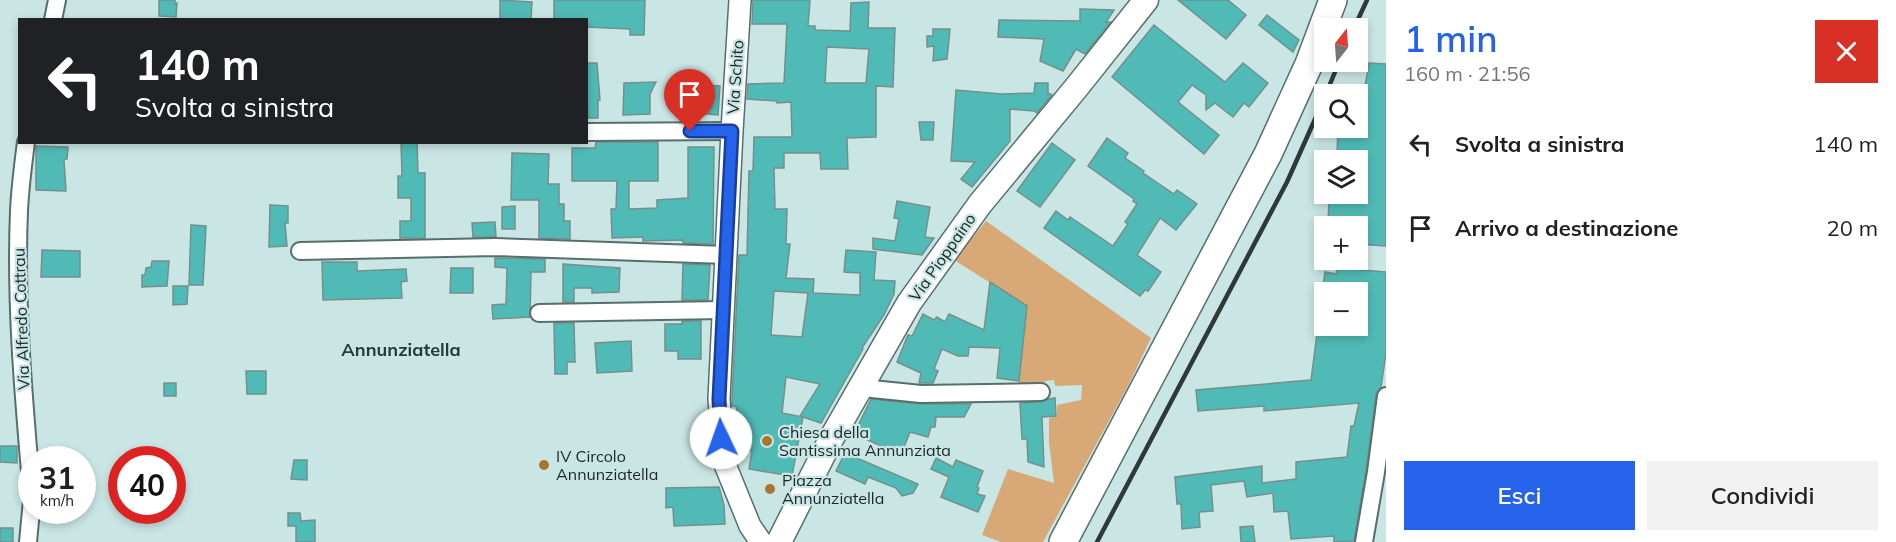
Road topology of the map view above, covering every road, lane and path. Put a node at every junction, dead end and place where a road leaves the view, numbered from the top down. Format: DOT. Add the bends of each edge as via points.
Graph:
graph roads {
  1 [pos="57,0"];
  2 [pos="740,0"];
  3 [pos="1146,0"];
  4 [pos="1333,0"];
  5 [pos="53,18"];
  6 [pos="732,131"];
  7 [pos="588,132"];
  8 [pos="26,144"];
  9 [pos="300,252"];
  10 [pos="726,255"];
  11 [pos="723,310"];
  12 [pos="539,313"];
  13 [pos="862,385"];
  14 [pos="1041,392"];
  15 [pos="1386,396"];
  16 [pos="27,446"];
  17 [pos="30,524"];
  18 [pos="28,542"];
  19 [pos="761,542"];
  20 [pos="779,542"];
  21 [pos="1063,542"];
  22 [pos="1364,542"];
  1 -- 5 [label="street"];
  2 -- 6 [label="street, Via Schito"];
  3 -- 13 [label="main road, Via Pioppaino" via="942,254"];
  4 -- 21 [label="highway" via="1301,84 1268,154"];
  6 -- 7 [label="street"];
  6 -- 10 [label="street, Via Schito"];
  8 -- 16 [label="street, Via Alfredo Cottrau" via="19,210 19,281"];
  9 -- 10 [label="street" via="496,247"];
  10 -- 11 [label="street, Via Schito"];
  11 -- 12 [label="street"];
  11 -- 19 [label="street, Via Schito" via="719,399 724,462 750,526"];
  13 -- 14 [label="street" via="921,394"];
  13 -- 20 [label="main road, Via Pioppaino"];
  15 -- 22 [label="street"];
  17 -- 18 [label="street, Via Alfredo Cottrau"];
}
